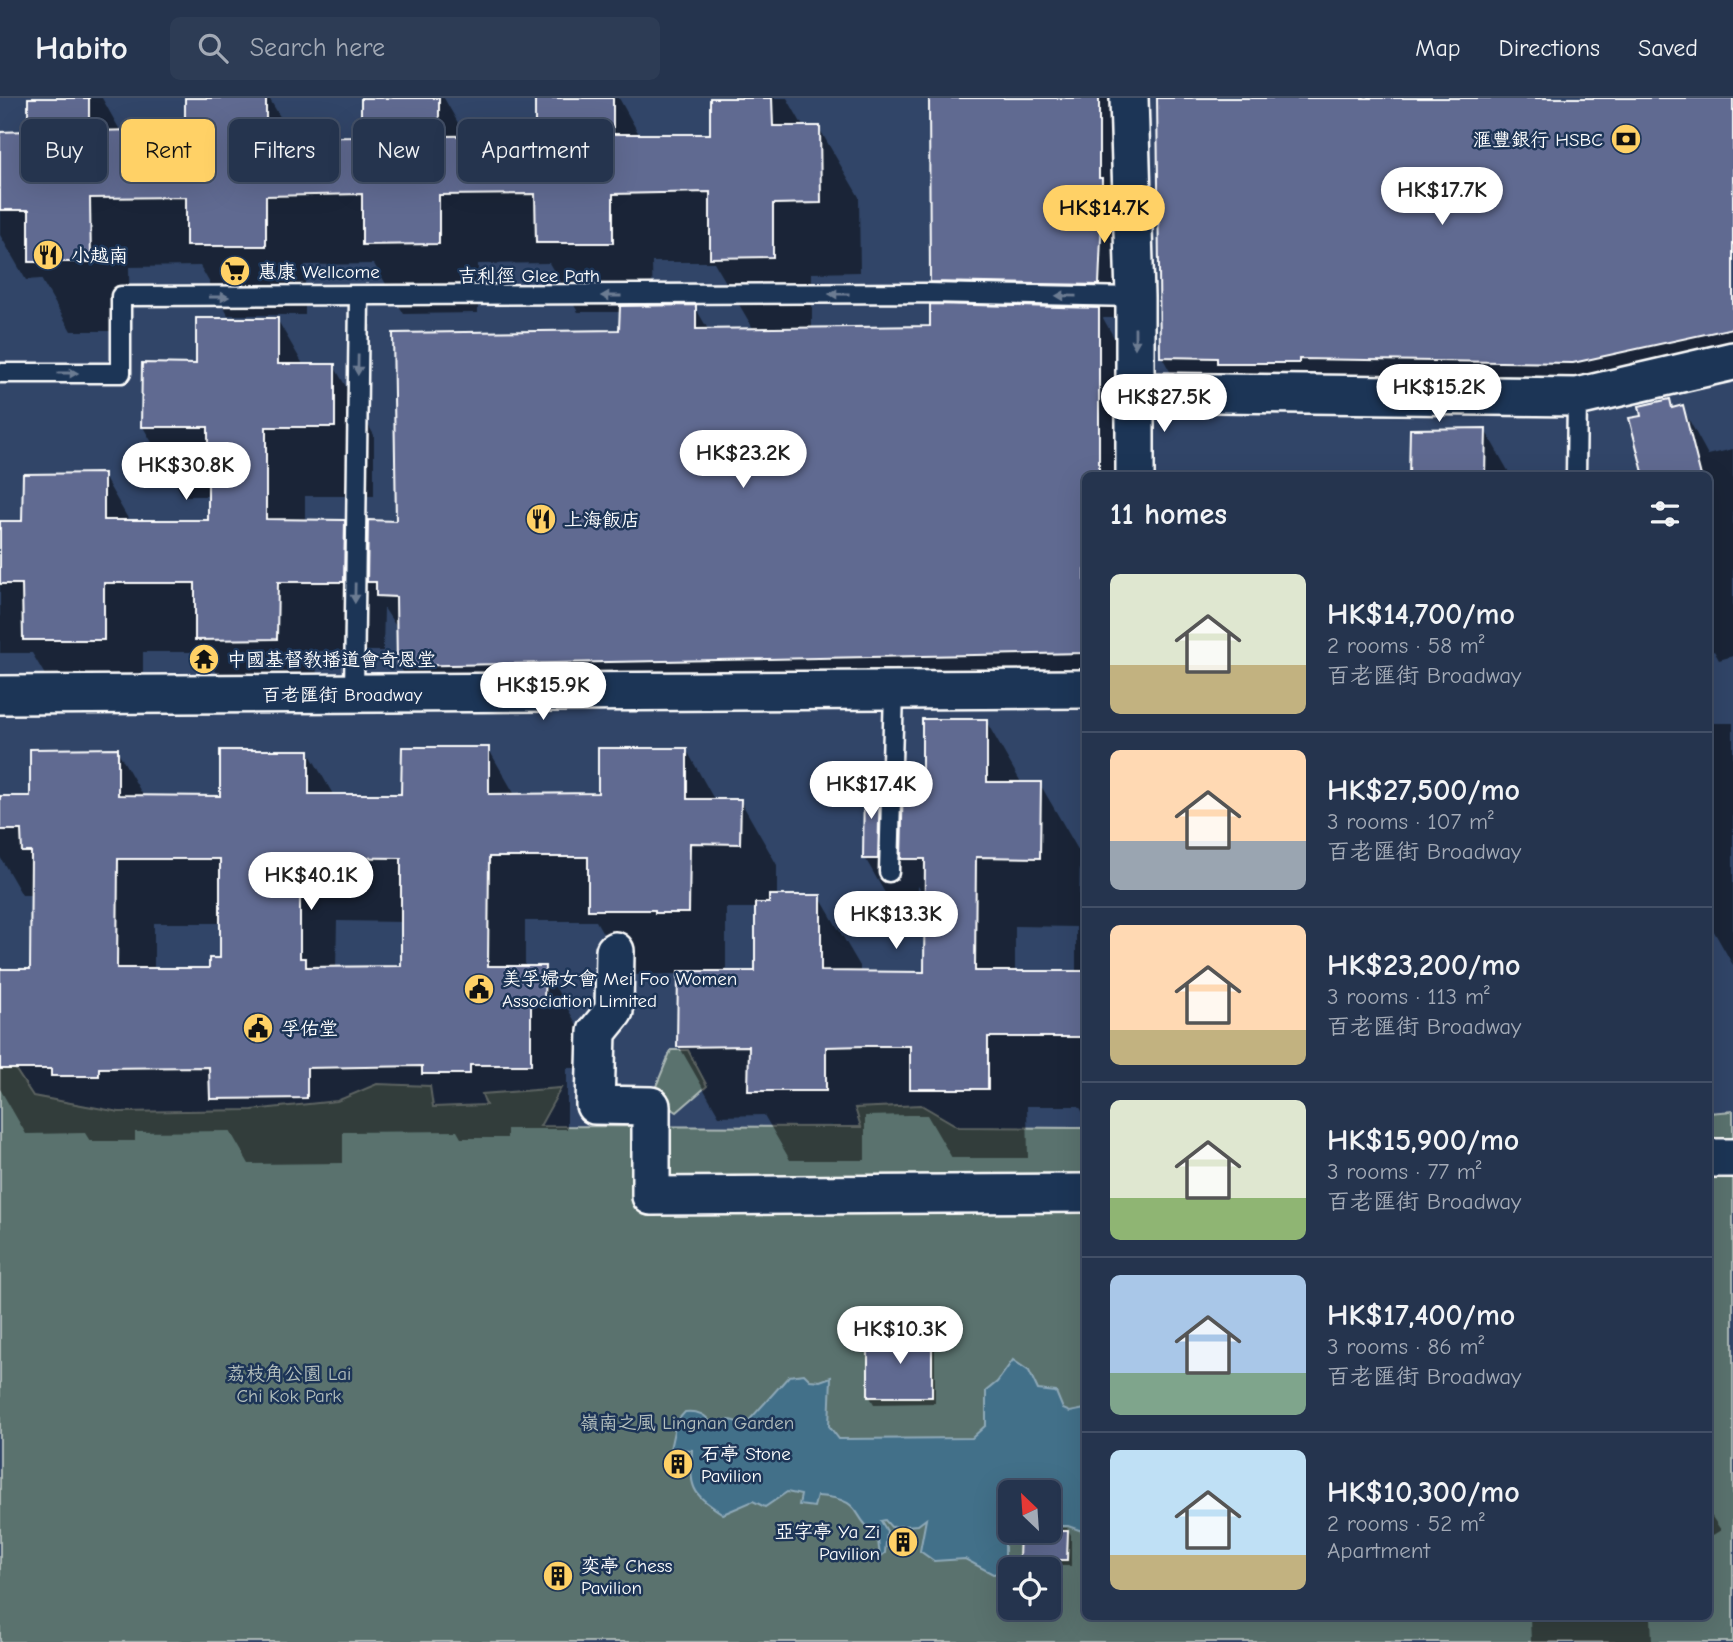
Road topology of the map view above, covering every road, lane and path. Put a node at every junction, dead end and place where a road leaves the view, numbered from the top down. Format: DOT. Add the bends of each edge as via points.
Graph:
graph roads {
  1 [pos="1129,98"];
  2 [pos="359,297"];
  3 [pos="1135,297"];
  4 [pos="1733,361"];
  5 [pos="0,373"];
  6 [pos="1135,392"];
  7 [pos="1577,397"];
  8 [pos="1135,472"];
  9 [pos="1576,472"];
  10 [pos="1082,689"];
  11 [pos="894,690"];
  12 [pos="354,694"];
  13 [pos="0,695"];
  14 [pos="889,872"];
  15 [pos="615,951"];
  16 [pos="1712,1158"];
  17 [pos="1733,1158"];
  18 [pos="1082,1192"];
  1 -- 3 [label="street"];
  3 -- 2 [label="lane, 吉利徑 Glee Path, one-way" via="914,293"];
  5 -- 2 [label="lane, 吉利徑 Glee Path, one-way" via="121,373 121,296"];
  2 -- 12 [label="lane, one-way"];
  3 -- 6 [label="street, one-way"];
  4 -- 7 [label="street"];
  6 -- 7 [label="street"];
  6 -- 8 [label="street"];
  7 -- 9 [label="lane"];
  10 -- 11 [label="street, 百老匯街 Broadway"];
  11 -- 12 [label="street, 百老匯街 Broadway"];
  11 -- 14 [label="lane"];
  12 -- 13 [label="street, 百老匯街 Broadway"];
  15 -- 18 [label="street" via="614,1011 597,1032 595,1105 651,1106 651,1196"];
  16 -- 17 [label="street"];
}
